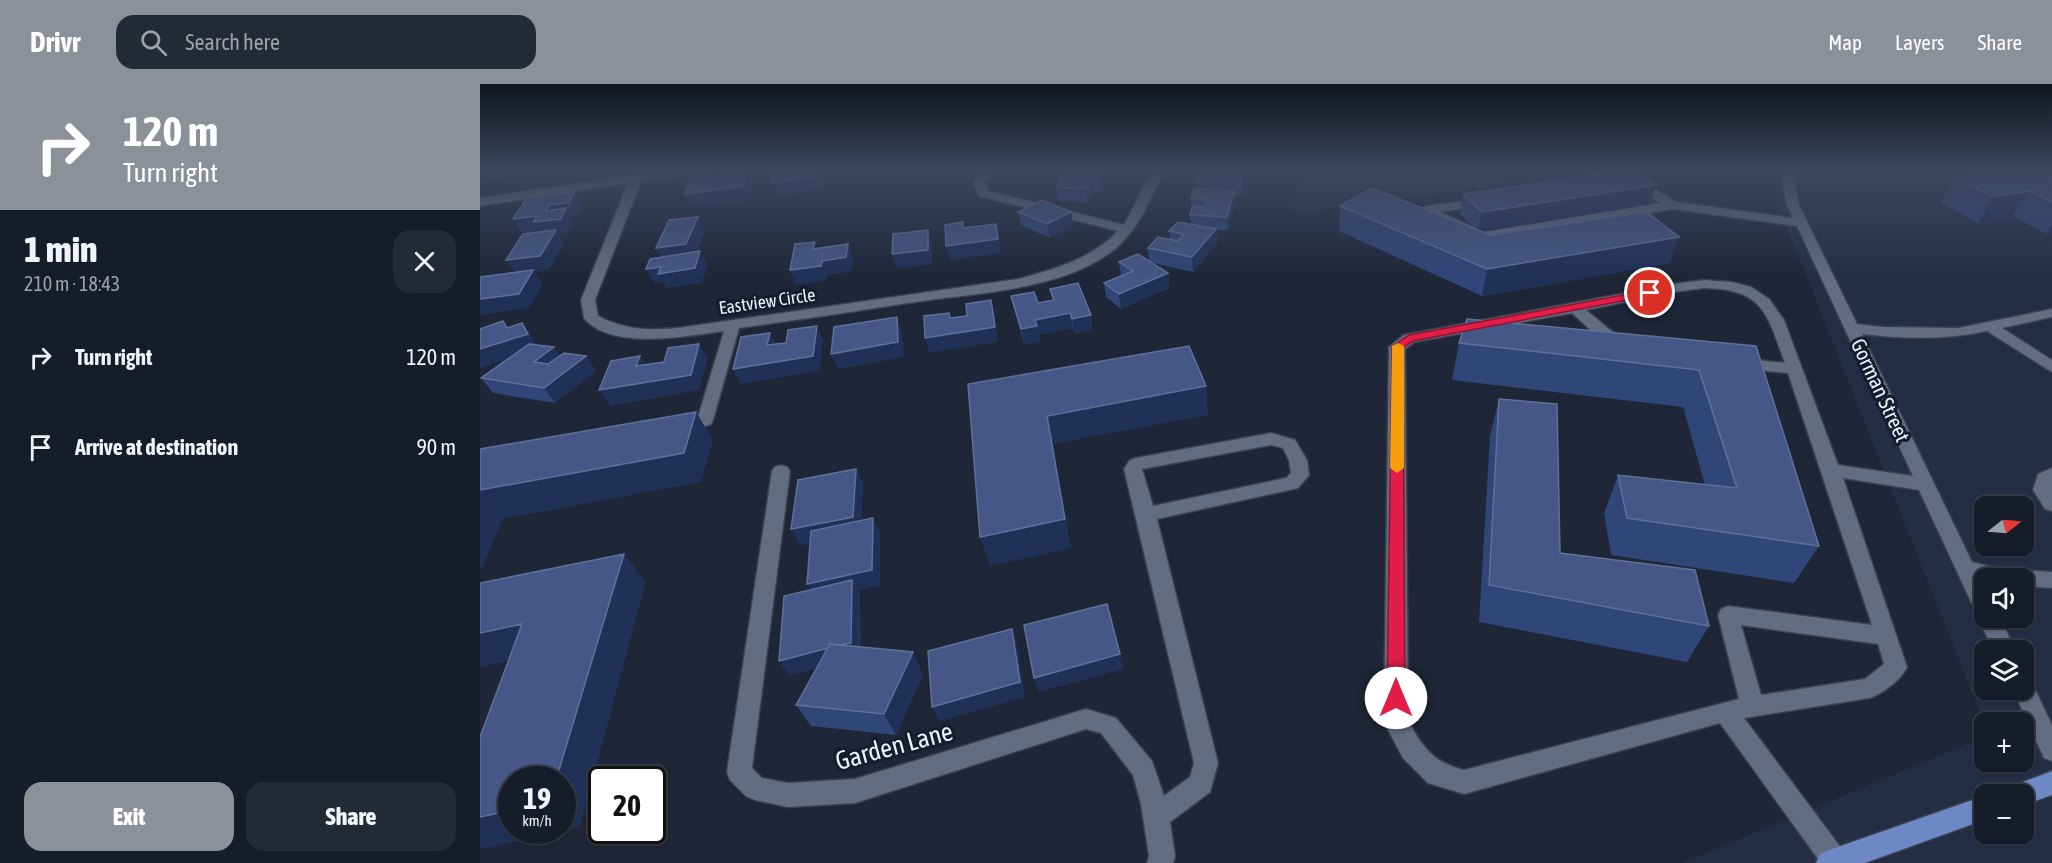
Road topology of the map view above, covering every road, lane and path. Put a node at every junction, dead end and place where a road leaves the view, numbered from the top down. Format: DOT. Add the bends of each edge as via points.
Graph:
graph roads {
  1 [pos="625,207"];
  2 [pos="1038,207"];
  3 [pos="1139,207"];
  4 [pos="1445,207"];
  5 [pos="1658,207"];
  6 [pos="1689,207"];
  7 [pos="1794,207"];
  8 [pos="1802,223"];
  9 [pos="1126,229"];
  10 [pos="1574,307"];
  11 [pos="2052,313"];
  12 [pos="733,325"];
  13 [pos="1987,325"];
  14 [pos="1851,328"];
  15 [pos="1639,350"];
  16 [pos="2044,355"];
  17 [pos="1728,362"];
  18 [pos="2052,366"];
  19 [pos="1795,369"];
  20 [pos="660,432"];
  21 [pos="1831,470"];
  22 [pos="781,471"];
  23 [pos="2052,474"];
  24 [pos="1926,484"];
  25 [pos="2052,504"];
  26 [pos="1146,514"];
  27 [pos="1965,568"];
  28 [pos="2052,580"];
  29 [pos="1974,587"];
  30 [pos="1886,636"];
  31 [pos="2029,700"];
  32 [pos="1753,706"];
  33 [pos="1725,711"];
  34 [pos="2052,750"];
  35 [pos="2052,783"];
  36 [pos="2034,790"];
  37 [pos="1974,812"];
  38 [pos="1156,817"];
  39 [pos="1832,862"];
  40 [pos="1160,863"];
  1 -- 12 [label="street, Eastview Circle" via="588,300 591,318 612,330 642,336"];
  2 -- 9 [label="street"];
  3 -- 9 [label="street, Eastview Circle"];
  4 -- 5 [label="street" via="1426,210 1482,236"];
  6 -- 8 [label="street"];
  7 -- 8 [label="street, Gorman Street"];
  8 -- 14 [label="street, Gorman Street"];
  9 -- 12 [label="street, Eastview Circle" via="1095,257 1064,271 1018,283"];
  10 -- 15 [label="street" via="1618,344"];
  10 -- 19 [label="street" via="1669,289 1734,286 1769,305"];
  10 -- 33 [label="street" via="1409,339 1397,347 1396,722 1411,750 1437,774 1464,782"];
  11 -- 13 [label="street"];
  12 -- 20 [label="street" via="705,420"];
  13 -- 14 [label="street" via="1958,333"];
  13 -- 16 [label="street"];
  14 -- 24 [label="street, Gorman Street"];
  16 -- 18 [label="street"];
  17 -- 19 [label="street"];
  19 -- 21 [label="street"];
  21 -- 24 [label="street"];
  21 -- 30 [label="street"];
  22 -- 38 [label="street, Garden Lane" via="739,772 755,788 788,795 855,791 1086,719 1108,725 1143,769"];
  23 -- 25 [label="street" via="2044,478 2042,490"];
  24 -- 27 [label="street, Gorman Street"];
  26 -- 26 [label="street" via="1132,470 1136,464 1271,439 1289,444 1298,460 1300,475 1292,483"];
  26 -- 38 [label="street" via="1206,763 1202,784"];
  27 -- 28 [label="street" via="2000,577"];
  27 -- 29 [label="street, Gorman Street"];
  30 -- 32 [label="street" via="1896,667 1870,688"];
  30 -- 32 [label="street" via="1728,615"];
  31 -- 34 [label="street"];
  32 -- 33 [label="street"];
  33 -- 39 [label="street"];
  35 -- 36 [label="main road"];
  37 -- 39 [label="main road"];
  38 -- 40 [label="street, Garden Lane"];
}
